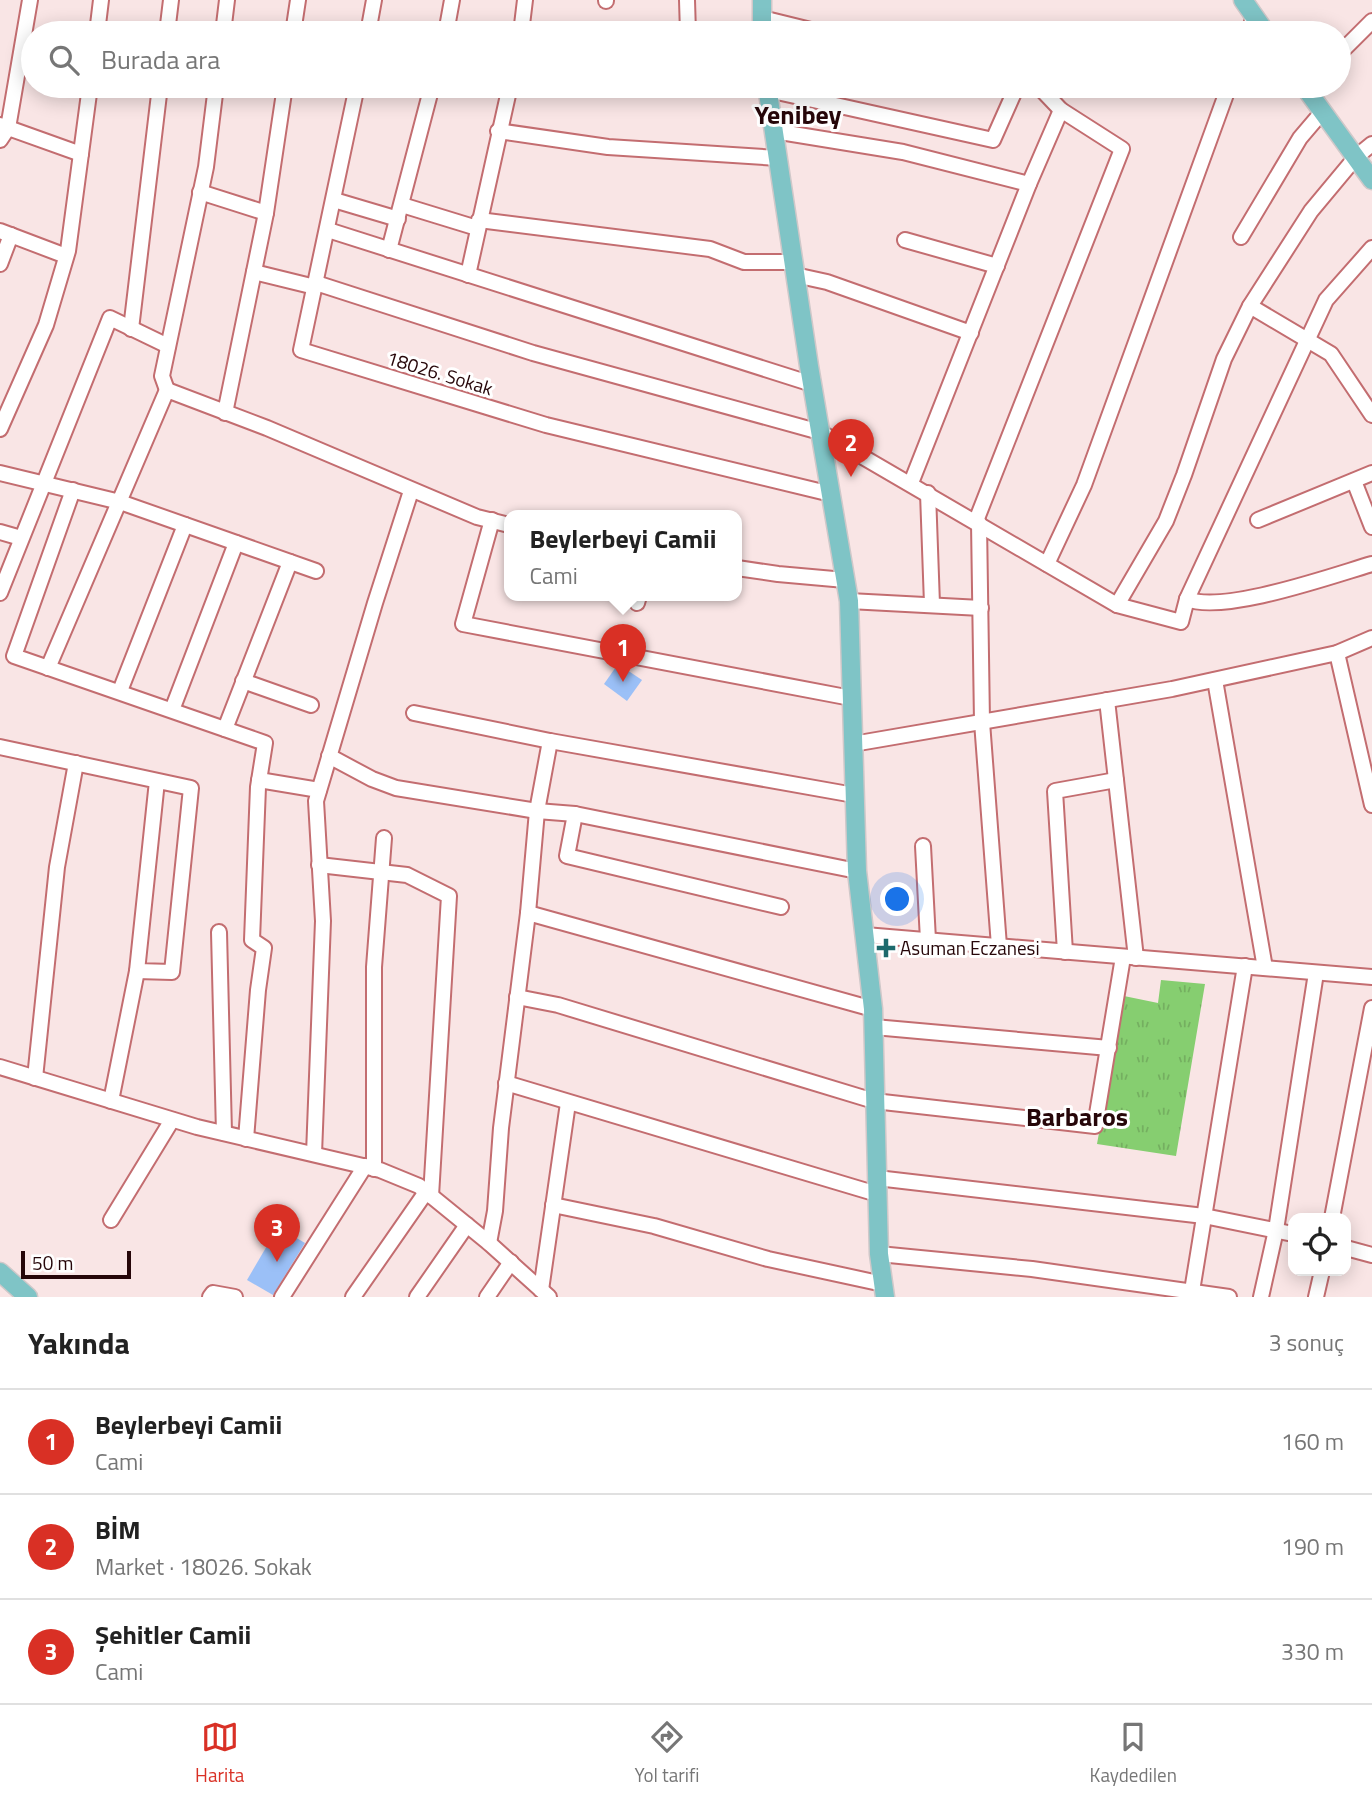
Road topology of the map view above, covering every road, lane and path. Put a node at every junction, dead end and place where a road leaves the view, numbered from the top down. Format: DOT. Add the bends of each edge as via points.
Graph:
graph roads {
  1 [pos="30,0"];
  2 [pos="101,0"];
  3 [pos="172,0"];
  4 [pos="227,0"];
  5 [pos="298,0"];
  6 [pos="374,0"];
  7 [pos="452,0"];
  8 [pos="525,0"];
  9 [pos="687,0"];
  10 [pos="762,0"];
  11 [pos="1242,0"];
  12 [pos="26,21"];
  13 [pos="98,21"];
  14 [pos="169,21"];
  15 [pos="224,21"];
  16 [pos="295,21"];
  17 [pos="370,21"];
  18 [pos="448,21"];
  19 [pos="522,21"];
  20 [pos="688,21"];
  21 [pos="762,21"];
  22 [pos="1250,21"];
  23 [pos="1372,21"];
  24 [pos="1351,42"];
  25 [pos="21,44"];
  26 [pos="88,98"];
  27 [pos="159,98"];
  28 [pos="215,98"];
  29 [pos="283,98"];
  30 [pos="355,98"];
  31 [pos="429,98"];
  32 [pos="507,98"];
  33 [pos="769,98"];
  34 [pos="810,98"];
  35 [pos="1012,98"];
  36 [pos="1050,98"];
  37 [pos="1225,98"];
  38 [pos="1314,98"];
  39 [pos="1061,110"];
  40 [pos="1323,111"];
  41 [pos="3,131"];
  42 [pos="498,131"];
  43 [pos="774,131"];
  44 [pos="1372,144"];
  45 [pos="81,154"];
  46 [pos="1356,157"];
  47 [pos="778,158"];
  48 [pos="1372,180"];
  49 [pos="1029,184"];
  50 [pos="200,192"];
  51 [pos="334,200"];
  52 [pos="400,212"];
  53 [pos="266,213"];
  54 [pos="478,224"];
  55 [pos="328,230"];
  56 [pos="5,233"];
  57 [pos="1241,237"];
  58 [pos="905,240"];
  59 [pos="1372,248"];
  60 [pos="389,250"];
  61 [pos="66,256"];
  62 [pos="0,264"];
  63 [pos="997,266"];
  64 [pos="794,269"];
  65 [pos="254,272"];
  66 [pos="468,275"];
  67 [pos="315,285"];
  68 [pos="1250,306"];
  69 [pos="131,329"];
  70 [pos="971,333"];
  71 [pos="1307,340"];
  72 [pos="168,346"];
  73 [pos="812,384"];
  74 [pos="167,390"];
  75 [pos="1370,408"];
  76 [pos="225,413"];
  77 [pos="0,429"];
  78 [pos="820,432"];
  79 [pos="0,472"];
  80 [pos="1372,474"];
  81 [pos="1354,481"];
  82 [pos="43,483"];
  83 [pos="911,483"];
  84 [pos="73,491"];
  85 [pos="411,491"];
  86 [pos="928,493"];
  87 [pos="831,494"];
  88 [pos="120,502"];
  89 [pos="492,520"];
  90 [pos="1258,520"];
  91 [pos="977,522"];
  92 [pos="504,523"];
  93 [pos="185,525"];
  94 [pos="1372,527"];
  95 [pos="0,532"];
  96 [pos="21,538"];
  97 [pos="236,543"];
  98 [pos="290,562"];
  99 [pos="1047,564"];
  100 [pos="1372,564"];
  101 [pos="742,569"];
  102 [pos="316,571"];
  103 [pos="845,580"];
  104 [pos="0,593"];
  105 [pos="1186,599"];
  106 [pos="849,601"];
  107 [pos="932,604"];
  108 [pos="1117,605"];
  109 [pos="981,608"];
  110 [pos="1372,638"];
  111 [pos="1337,653"];
  112 [pos="48,667"];
  113 [pos="1215,680"];
  114 [pos="243,681"];
  115 [pos="120,691"];
  116 [pos="851,698"];
  117 [pos="1107,700"];
  118 [pos="311,705"];
  119 [pos="172,710"];
  120 [pos="414,713"];
  121 [pos="982,722"];
  122 [pos="225,729"];
  123 [pos="550,741"];
  124 [pos="853,744"];
  125 [pos="0,747"];
  126 [pos="330,756"];
  127 [pos="76,763"];
  128 [pos="157,780"];
  129 [pos="259,780"];
  130 [pos="1116,780"];
  131 [pos="319,790"];
  132 [pos="854,795"];
  133 [pos="1372,805"];
  134 [pos="537,811"];
  135 [pos="575,814"];
  136 [pos="384,838"];
  137 [pos="923,846"];
  138 [pos="319,865"];
  139 [pos="857,871"];
  140 [pos="381,873"];
  141 [pos="781,907"];
  142 [pos="528,913"];
  143 [pos="219,932"];
  144 [pos="865,936"];
  145 [pos="928,940"];
  146 [pos="999,946"];
  147 [pos="1065,952"];
  148 [pos="1129,957"];
  149 [pos="1245,966"];
  150 [pos="1265,968"];
  151 [pos="137,971"];
  152 [pos="1316,973"];
  153 [pos="1372,978"];
  154 [pos="517,997"];
  155 [pos="1372,1008"];
  156 [pos="873,1018"];
  157 [pos="1109,1048"];
  158 [pos="0,1067"];
  159 [pos="35,1078"];
  160 [pos="506,1083"];
  161 [pos="111,1101"];
  162 [pos="874,1101"];
  163 [pos="568,1103"];
  164 [pos="172,1120"];
  165 [pos="224,1133"];
  166 [pos="246,1139"];
  167 [pos="314,1154"];
  168 [pos="370,1168"];
  169 [pos="877,1186"];
  170 [pos="429,1194"];
  171 [pos="553,1205"];
  172 [pos="1333,1213"];
  173 [pos="1204,1216"];
  174 [pos="111,1220"];
  175 [pos="467,1225"];
  176 [pos="1276,1230"];
  177 [pos="1288,1233"];
  178 [pos="489,1242"];
  179 [pos="1351,1249"];
  180 [pos="879,1254"];
  181 [pos="1372,1255"];
  182 [pos="511,1262"];
  183 [pos="0,1272"];
  184 [pos="1321,1276"];
  185 [pos="884,1291"];
  186 [pos="545,1293"];
  187 [pos="1192,1294"];
  188 [pos="28,1297"];
  189 [pos="211,1297"];
  190 [pos="235,1297"];
  191 [pos="282,1297"];
  192 [pos="353,1297"];
  193 [pos="417,1297"];
  194 [pos="487,1297"];
  195 [pos="1229,1297"];
  196 [pos="1261,1297"];
  197 [pos="1316,1297"];
  1 -- 12 [label="street"];
  2 -- 13 [label="street"];
  3 -- 14 [label="street"];
  4 -- 15 [label="street"];
  5 -- 16 [label="street"];
  6 -- 17 [label="street"];
  7 -- 18 [label="street"];
  8 -- 19 [label="street"];
  9 -- 20 [label="street"];
  10 -- 21 [label="main road"];
  11 -- 22 [label="main road"];
  23 -- 24 [label="street"];
  25 -- 41 [label="street"];
  26 -- 45 [label="street"];
  27 -- 69 [label="street"];
  28 -- 50 [label="street"];
  29 -- 53 [label="street"];
  30 -- 51 [label="street, 18026. Sokak"];
  31 -- 52 [label="street"];
  32 -- 42 [label="street"];
  33 -- 43 [label="main road"];
  34 -- 35 [label="street" via="993,140"];
  36 -- 39 [label="street"];
  37 -- 99 [label="street" via="1084,485"];
  38 -- 40 [label="main road"];
  39 -- 49 [label="street"];
  39 -- 91 [label="street" via="1122,149"];
  40 -- 46 [label="main road"];
  40 -- 57 [label="street" via="1300,138"];
  41 -- 45 [label="street"];
  42 -- 47 [label="street" via="608,147"];
  42 -- 54 [label="street"];
  43 -- 47 [label="main road"];
  43 -- 49 [label="street" via="903,152"];
  44 -- 46 [label="street"];
  45 -- 61 [label="street"];
  46 -- 48 [label="main road"];
  46 -- 68 [label="street" via="1311,211"];
  47 -- 64 [label="main road"];
  49 -- 63 [label="street"];
  50 -- 53 [label="street"];
  50 -- 72 [label="street"];
  51 -- 52 [label="street"];
  51 -- 55 [label="street, 18026. Sokak"];
  52 -- 54 [label="street"];
  52 -- 60 [label="street"];
  53 -- 65 [label="street"];
  54 -- 64 [label="street" via="710,249 744,262"];
  54 -- 66 [label="street"];
  55 -- 60 [label="street"];
  55 -- 67 [label="street, 18026. Sokak"];
  56 -- 61 [label="street"];
  56 -- 62 [label="street"];
  58 -- 63 [label="street"];
  59 -- 71 [label="street" via="1326,299"];
  60 -- 66 [label="street"];
  61 -- 77 [label="street" via="46,325"];
  63 -- 70 [label="street"];
  64 -- 70 [label="street"];
  64 -- 73 [label="main road"];
  65 -- 67 [label="street"];
  65 -- 76 [label="street"];
  66 -- 73 [label="street"];
  67 -- 78 [label="street" via="533,353"];
  67 -- 87 [label="street, 18026. Sokak" via="301,350 546,425"];
  68 -- 71 [label="street"];
  68 -- 108 [label="street" via="1224,359 1166,521"];
  69 -- 72 [label="street"];
  69 -- 82 [label="street" via="110,318"];
  70 -- 83 [label="street"];
  71 -- 75 [label="street" via="1331,354"];
  71 -- 105 [label="street"];
  72 -- 74 [label="street" via="162,376"];
  73 -- 78 [label="main road"];
  74 -- 76 [label="street"];
  74 -- 88 [label="street"];
  76 -- 85 [label="street"];
  78 -- 83 [label="street"];
  78 -- 87 [label="main road"];
  79 -- 82 [label="street"];
  80 -- 81 [label="street"];
  81 -- 90 [label="street"];
  81 -- 94 [label="street"];
  82 -- 84 [label="street"];
  82 -- 96 [label="street"];
  83 -- 86 [label="street"];
  84 -- 88 [label="street"];
  84 -- 112 [label="street" via="14,656"];
  85 -- 89 [label="street"];
  85 -- 126 [label="street"];
  86 -- 91 [label="street"];
  86 -- 107 [label="street"];
  87 -- 103 [label="main road"];
  88 -- 93 [label="street"];
  88 -- 112 [label="street"];
  89 -- 92 [label="street"];
  89 -- 116 [label="street" via="463,624"];
  91 -- 99 [label="street"];
  91 -- 109 [label="street"];
  93 -- 97 [label="street"];
  93 -- 115 [label="street"];
  95 -- 96 [label="street"];
  96 -- 104 [label="street"];
  97 -- 98 [label="street"];
  97 -- 119 [label="street"];
  98 -- 102 [label="street"];
  98 -- 114 [label="street"];
  99 -- 108 [label="street"];
  100 -- 105 [label="street" via="1276,593 1211,603"];
  101 -- 103 [label="street"];
  103 -- 106 [label="main road"];
  105 -- 108 [label="street" via="1181,622"];
  106 -- 107 [label="street"];
  106 -- 116 [label="main road"];
  107 -- 109 [label="street"];
  109 -- 121 [label="street"];
  110 -- 111 [label="street"];
  111 -- 113 [label="street"];
  111 -- 133 [label="street"];
  112 -- 115 [label="street"];
  113 -- 117 [label="street"];
  113 -- 150 [label="street"];
  114 -- 118 [label="street"];
  114 -- 122 [label="street"];
  115 -- 119 [label="street"];
  116 -- 124 [label="main road"];
  117 -- 121 [label="street"];
  117 -- 130 [label="street"];
  119 -- 122 [label="street"];
  120 -- 123 [label="street"];
  121 -- 124 [label="street"];
  121 -- 146 [label="street"];
  122 -- 129 [label="street" via="265,743"];
  123 -- 132 [label="street"];
  123 -- 134 [label="street"];
  124 -- 132 [label="main road"];
  125 -- 127 [label="street"];
  126 -- 131 [label="street"];
  126 -- 134 [label="street" via="396,788"];
  127 -- 128 [label="street"];
  127 -- 159 [label="street" via="57,867"];
  128 -- 151 [label="street"];
  128 -- 151 [label="street" via="191,788 172,972"];
  129 -- 131 [label="street"];
  129 -- 166 [label="street" via="252,940 264,948"];
  130 -- 147 [label="street" via="1055,791"];
  130 -- 148 [label="street"];
  131 -- 138 [label="street"];
  132 -- 139 [label="main road"];
  134 -- 135 [label="street"];
  134 -- 142 [label="street"];
  135 -- 139 [label="street"];
  135 -- 141 [label="street" via="567,856"];
  136 -- 140 [label="street"];
  137 -- 145 [label="street"];
  138 -- 140 [label="street"];
  138 -- 167 [label="street" via="323,921"];
  139 -- 144 [label="main road"];
  140 -- 168 [label="street"];
  140 -- 170 [label="street" via="407,875 449,896"];
  142 -- 154 [label="street"];
  142 -- 156 [label="street"];
  143 -- 165 [label="street"];
  144 -- 145 [label="street"];
  144 -- 156 [label="main road"];
  145 -- 146 [label="street"];
  146 -- 147 [label="street"];
  147 -- 148 [label="street"];
  148 -- 149 [label="street"];
  148 -- 157 [label="street"];
  149 -- 150 [label="street"];
  149 -- 173 [label="street"];
  150 -- 152 [label="street"];
  151 -- 161 [label="street"];
  152 -- 153 [label="street"];
  152 -- 176 [label="street"];
  154 -- 160 [label="street"];
  154 -- 162 [label="street" via="558,1005"];
  155 -- 172 [label="street"];
  156 -- 157 [label="street"];
  156 -- 162 [label="main road"];
  157 -- 162 [label="street" via="1095,1126"];
  158 -- 159 [label="street"];
  159 -- 161 [label="street"];
  160 -- 163 [label="street"];
  160 -- 178 [label="street"];
  161 -- 164 [label="street"];
  162 -- 169 [label="main road"];
  163 -- 169 [label="street"];
  163 -- 171 [label="street"];
  164 -- 165 [label="street"];
  164 -- 174 [label="street"];
  165 -- 166 [label="street"];
  166 -- 167 [label="street"];
  167 -- 168 [label="street"];
  168 -- 170 [label="street"];
  168 -- 191 [label="street"];
  169 -- 173 [label="street"];
  169 -- 180 [label="main road"];
  170 -- 175 [label="street"];
  170 -- 192 [label="street"];
  171 -- 185 [label="street" via="654,1226"];
  171 -- 186 [label="street"];
  173 -- 176 [label="street"];
  173 -- 187 [label="street"];
  175 -- 178 [label="street"];
  175 -- 193 [label="street"];
  176 -- 177 [label="street"];
  176 -- 196 [label="street"];
  178 -- 182 [label="street"];
  179 -- 181 [label="street"];
  180 -- 185 [label="main road"];
  180 -- 187 [label="street" via="1032,1269"];
  182 -- 186 [label="street"];
  182 -- 194 [label="street"];
  183 -- 188 [label="main road"];
  184 -- 197 [label="street"];
  187 -- 195 [label="street"];
  189 -- 190 [label="street" via="213,1293"];
}
